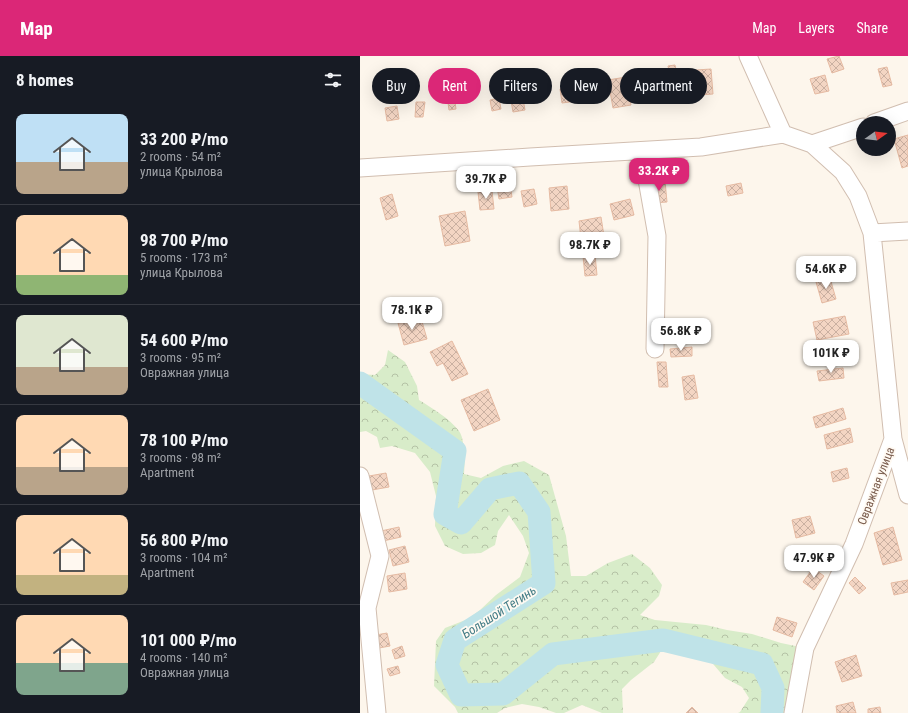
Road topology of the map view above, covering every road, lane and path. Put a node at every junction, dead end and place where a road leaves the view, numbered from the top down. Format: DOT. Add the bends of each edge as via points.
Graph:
graph roads {
  1 [pos="748,56"];
  2 [pos="908,112"];
  3 [pos="896,116"];
  4 [pos="856,129"];
  5 [pos="783,134"];
  6 [pos="812,144"];
  7 [pos="642,151"];
  8 [pos="360,168"];
  9 [pos="908,231"];
  10 [pos="872,233"];
  11 [pos="655,349"];
  12 [pos="893,439"];
  13 [pos="360,476"];
  14 [pos="908,495"];
  15 [pos="377,713"];
  16 [pos="793,713"];
  1 -- 5 [label="street"];
  2 -- 3 [label="street"];
  4 -- 6 [label="street"];
  5 -- 6 [label="street"];
  5 -- 7 [label="street" via="702,147"];
  6 -- 10 [label="street, Овражная улица" via="843,172 858,196"];
  7 -- 8 [label="street"];
  7 -- 11 [label="street" via="657,236"];
  9 -- 10 [label="street"];
  10 -- 12 [label="street, Овражная улица"];
  12 -- 14 [label="street, Овражная улица"];
  12 -- 16 [label="street, Овражная улица" via="854,544 805,648"];
  13 -- 15 [label="street" via="380,556 367,608"];
}
